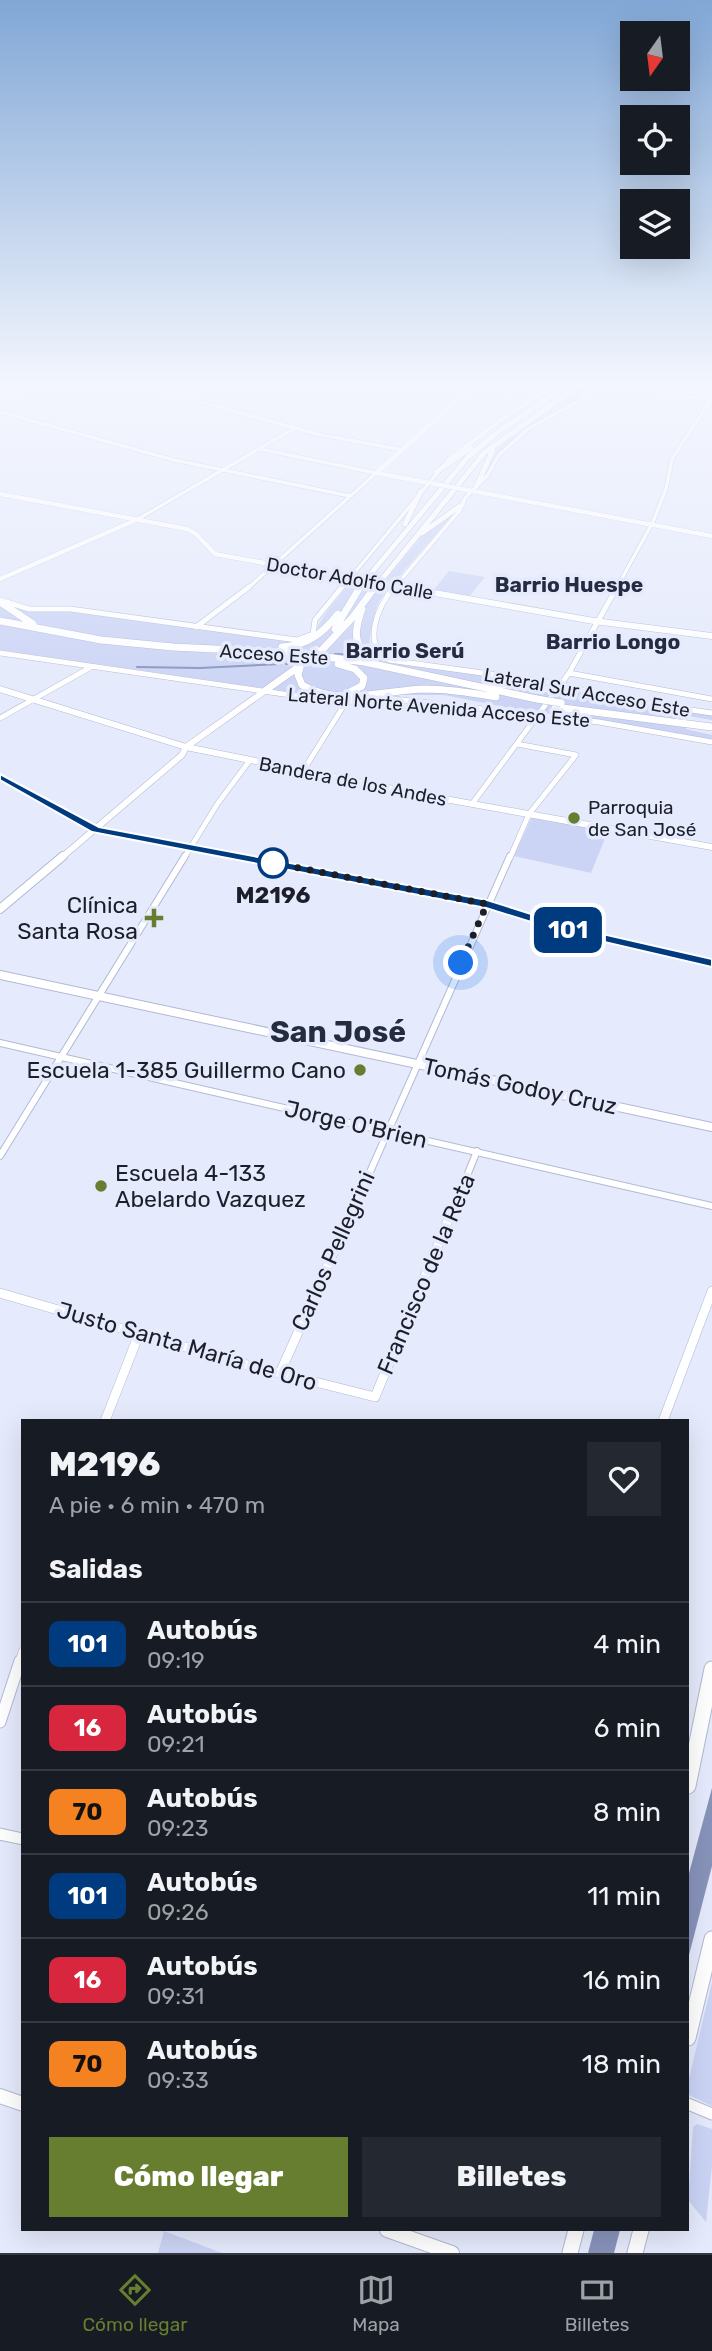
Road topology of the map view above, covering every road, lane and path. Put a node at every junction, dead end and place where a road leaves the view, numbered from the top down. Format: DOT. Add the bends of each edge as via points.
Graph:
graph roads {
  1 [pos="197,486"];
  2 [pos="297,486"];
  3 [pos="361,486"];
  4 [pos="425,486"];
  5 [pos="443,486"];
  6 [pos="445,486"];
  7 [pos="456,486"];
  8 [pos="475,486"];
  9 [pos="667,486"];
  10 [pos="421,491"];
  11 [pos="469,491"];
  12 [pos="0,494"];
  13 [pos="349,496"];
  14 [pos="463,504"];
  15 [pos="138,519"];
  16 [pos="652,525"];
  17 [pos="712,536"];
  18 [pos="399,537"];
  19 [pos="401,552"];
  20 [pos="274,565"];
  21 [pos="347,578"];
  22 [pos="0,579"];
  23 [pos="395,586"];
  24 [pos="355,595"];
  25 [pos="0,601"];
  26 [pos="365,601"];
  27 [pos="598,621"];
  28 [pos="0,625"];
  29 [pos="196,628"];
  30 [pos="712,636"];
  31 [pos="101,640"];
  32 [pos="115,644"];
  33 [pos="318,650"];
  34 [pos="0,653"];
  35 [pos="321,661"];
  36 [pos="304,665"];
  37 [pos="92,667"];
  38 [pos="415,671"];
  39 [pos="569,673"];
  40 [pos="431,675"];
  41 [pos="559,687"];
  42 [pos="0,689"];
  43 [pos="266,690"];
  44 [pos="511,699"];
  45 [pos="712,699"];
  46 [pos="33,700"];
  47 [pos="536,701"];
  48 [pos="346,702"];
  49 [pos="554,704"];
  50 [pos="598,713"];
  51 [pos="712,713"];
  52 [pos="537,717"];
  53 [pos="0,718"];
  54 [pos="712,724"];
  55 [pos="712,734"];
  56 [pos="712,742"];
  57 [pos="517,744"];
  58 [pos="186,747"];
  59 [pos="250,760"];
  60 [pos="303,771"];
  61 [pos="0,778"];
  62 [pos="472,804"];
  63 [pos="529,814"];
  64 [pos="96,830"];
  65 [pos="712,847"];
  66 [pos="191,848"];
  67 [pos="487,904"];
  68 [pos="0,909"];
  69 [pos="712,963"];
  70 [pos="0,975"];
  71 [pos="99,996"];
  72 [pos="0,1043"];
  73 [pos="61,1057"];
  74 [pos="416,1064"];
  75 [pos="712,1127"];
  76 [pos="386,1130"];
  77 [pos="477,1151"];
  78 [pos="0,1156"];
  79 [pos="712,1206"];
  80 [pos="712,1292"];
  81 [pos="0,1293"];
  82 [pos="139,1334"];
  83 [pos="280,1373"];
  84 [pos="375,1397"];
  85 [pos="106,1419"];
  86 [pos="664,1419"];
  87 [pos="21,1658"];
  88 [pos="712,1670"];
  89 [pos="0,1722"];
  90 [pos="689,1781"];
  91 [pos="0,1834"];
  92 [pos="21,1839"];
  93 [pos="712,1939"];
  94 [pos="689,2034"];
  95 [pos="0,2096"];
  96 [pos="21,2103"];
  97 [pos="689,2104"];
  98 [pos="712,2114"];
  99 [pos="390,2231"];
  100 [pos="576,2231"];
  101 [pos="641,2231"];
  102 [pos="452,2253"];
  103 [pos="570,2253"];
  104 [pos="635,2253"];
  1 -- 15 [label="street"];
  2 -- 13 [label="street"];
  3 -- 13 [label="street"];
  4 -- 10 [label="street"];
  5 -- 18 [label="highway"];
  6 -- 11 [label="main road, bridge"];
  7 -- 19 [label="highway"];
  8 -- 11 [label="street"];
  9 -- 16 [label="street"];
  10 -- 18 [label="highway"];
  10 -- 21 [label="street"];
  11 -- 14 [label="street"];
  11 -- 16 [label="main road"];
  12 -- 15 [label="main road, Doctor Adolfo Calle"];
  13 -- 20 [label="street"];
  14 -- 19 [label="highway"];
  14 -- 23 [label="street"];
  15 -- 20 [label="main road, Doctor Adolfo Calle" via="196,532 215,554"];
  15 -- 22 [label="main road"];
  16 -- 17 [label="main road"];
  16 -- 27 [label="street"];
  18 -- 24 [label="highway"];
  19 -- 26 [label="highway"];
  20 -- 21 [label="main road, Doctor Adolfo Calle"];
  20 -- 29 [label="street"];
  21 -- 23 [label="main road, Doctor Adolfo Calle, bridge"];
  21 -- 29 [label="street" via="315,621 313,634 305,639"];
  23 -- 27 [label="main road, Doctor Adolfo Calle"];
  23 -- 41 [label="street, Lateral Sur Acceso Este" via="379,607 372,638 380,655 398,662"];
  24 -- 32 [label="highway" via="320,636 300,646"];
  24 -- 33 [label="highway"];
  25 -- 29 [label="street" via="29,609 70,609"];
  25 -- 31 [label="highway" via="34,625"];
  26 -- 33 [label="highway"];
  26 -- 38 [label="highway" via="355,629 358,649 373,660"];
  27 -- 30 [label="main road, Doctor Adolfo Calle"];
  27 -- 39 [label="street"];
  28 -- 31 [label="highway, Acceso Este"];
  28 -- 32 [label="highway, Acceso Este"];
  31 -- 32 [label="highway, Acceso Este"];
  32 -- 35 [label="highway, Acceso Este"];
  32 -- 38 [label="highway, Acceso Este" via="295,653"];
  33 -- 36 [label="highway, bridge"];
  34 -- 37 [label="street, Lateral Norte Avenida Acceso Este"];
  35 -- 36 [label="highway" via="355,669 364,683 344,694 318,690 304,678"];
  35 -- 44 [label="highway, Acceso Este" via="402,673"];
  36 -- 43 [label="highway"];
  36 -- 44 [label="highway" via="298,673 302,685 325,696 435,689"];
  37 -- 43 [label="street, Lateral Norte Avenida Acceso Este"];
  37 -- 46 [label="street"];
  38 -- 40 [label="highway, Acceso Este"];
  39 -- 41 [label="street"];
  39 -- 45 [label="street"];
  40 -- 41 [label="highway"];
  40 -- 47 [label="highway, Acceso Este"];
  41 -- 49 [label="street"];
  41 -- 51 [label="street, Lateral Sur Acceso Este"];
  42 -- 46 [label="main road, Bandera de los Andes"];
  43 -- 48 [label="street, Lateral Norte Avenida Acceso Este"];
  43 -- 58 [label="main road"];
  44 -- 47 [label="highway, Acceso Este"];
  46 -- 53 [label="street"];
  46 -- 58 [label="main road, Bandera de los Andes"];
  47 -- 49 [label="highway, Acceso Este, bridge"];
  48 -- 52 [label="street, Lateral Norte Avenida Acceso Este" via="394,699"];
  48 -- 60 [label="street"];
  49 -- 50 [label="highway, Acceso Este"];
  49 -- 52 [label="street"];
  49 -- 54 [label="highway, Acceso Este"];
  50 -- 54 [label="highway, Acceso Este"];
  50 -- 55 [label="highway"];
  52 -- 56 [label="street, Lateral Norte Avenida Acceso Este" via="599,722"];
  52 -- 57 [label="street"];
  57 -- 62 [label="street"];
  57 -- 63 [label="street, Carlos Pellegrini" via="576,755"];
  58 -- 59 [label="main road, Bandera de los Andes"];
  58 -- 64 [label="main road"];
  59 -- 60 [label="main road, Bandera de los Andes"];
  59 -- 66 [label="street"];
  60 -- 62 [label="main road, Bandera de los Andes"];
  61 -- 64 [label="street"];
  62 -- 63 [label="main road, Bandera de los Andes"];
  63 -- 65 [label="main road, Bandera de los Andes"];
  63 -- 67 [label="street, Carlos Pellegrini"];
  64 -- 66 [label="street"];
  64 -- 68 [label="main road"];
  66 -- 67 [label="street"];
  66 -- 71 [label="street"];
  67 -- 69 [label="street" via="570,930"];
  67 -- 74 [label="street, Carlos Pellegrini"];
  70 -- 71 [label="main road, Tomás Godoy Cruz"];
  71 -- 73 [label="street"];
  71 -- 74 [label="main road, Tomás Godoy Cruz"];
  72 -- 73 [label="street, Jorge O'Brien"];
  73 -- 76 [label="street, Jorge O'Brien"];
  73 -- 78 [label="street"];
  74 -- 75 [label="main road, Tomás Godoy Cruz"];
  74 -- 76 [label="street, Carlos Pellegrini"];
  76 -- 77 [label="street, Jorge O'Brien"];
  76 -- 83 [label="street, Carlos Pellegrini"];
  77 -- 79 [label="street, Jorge O'Brien"];
  77 -- 84 [label="street, Francisco de la Reta"];
  80 -- 86 [label="street"];
  81 -- 82 [label="street, Justo Santa María de Oro"];
  82 -- 83 [label="street, Justo Santa María de Oro"];
  82 -- 85 [label="street"];
  83 -- 84 [label="street, Justo Santa María de Oro"];
  87 -- 89 [label="street"];
  88 -- 90 [label="highway"];
  91 -- 92 [label="street"];
  93 -- 94 [label="highway"];
  95 -- 96 [label="main road"];
  97 -- 98 [label="street"];
  99 -- 102 [label="main road"];
  100 -- 103 [label="highway"];
  101 -- 104 [label="highway"];
}
